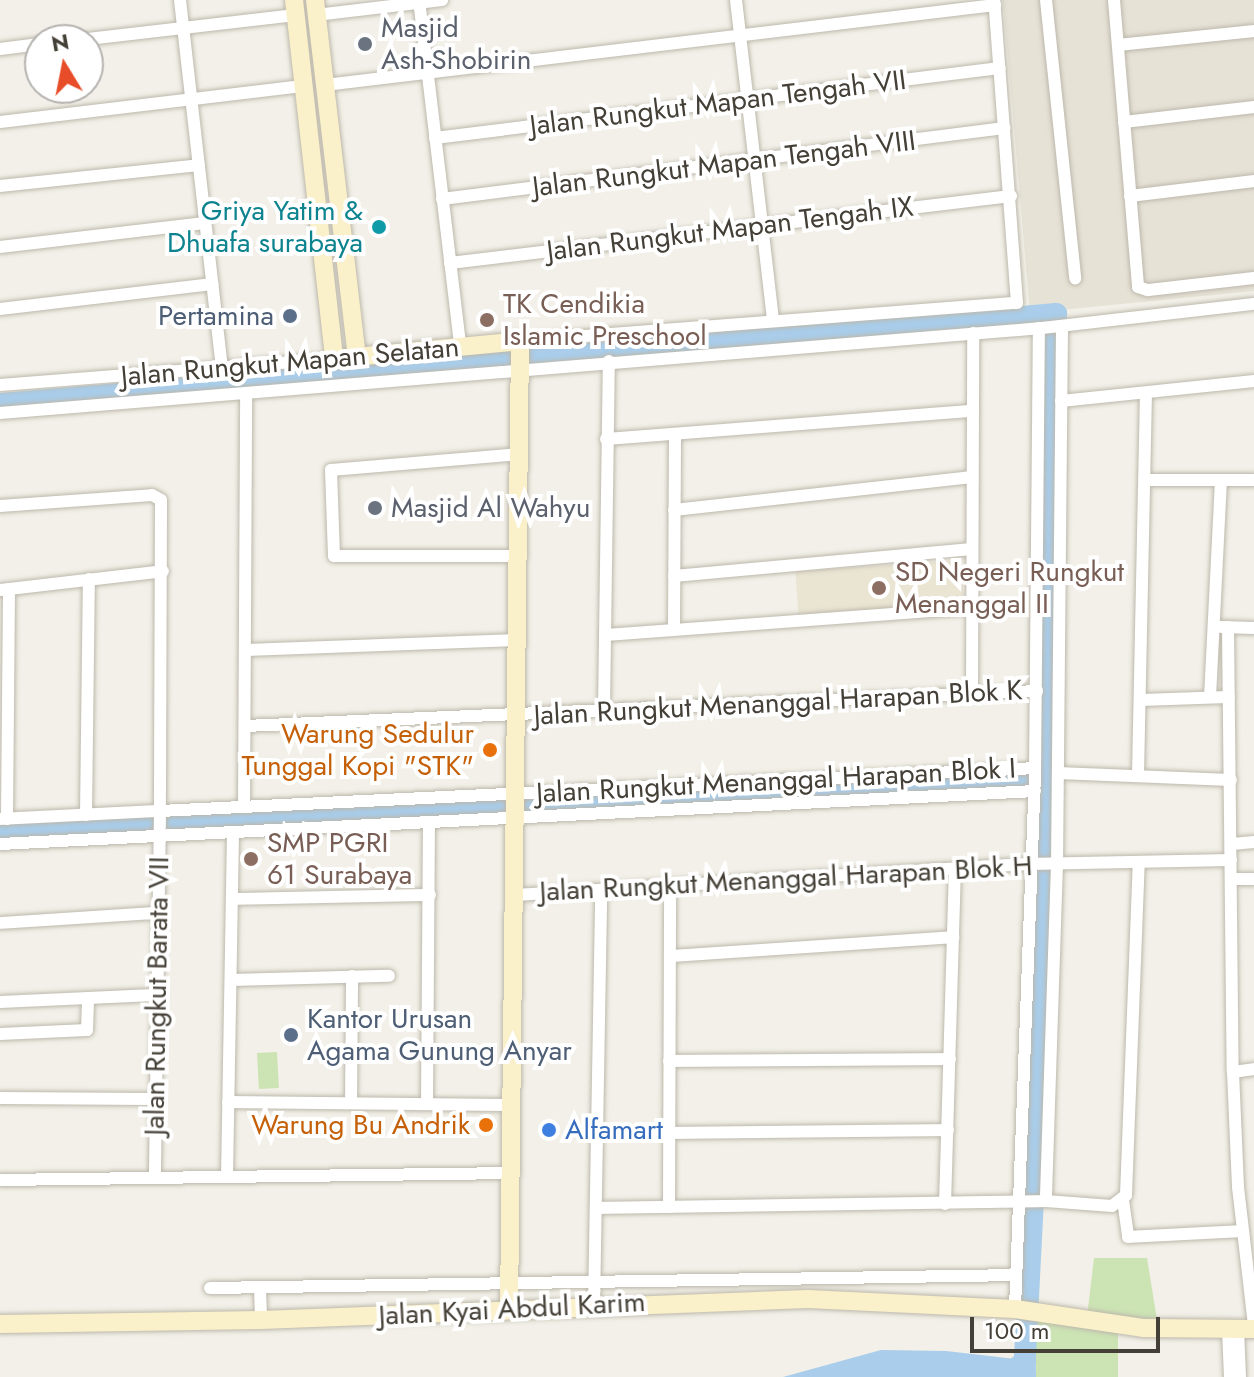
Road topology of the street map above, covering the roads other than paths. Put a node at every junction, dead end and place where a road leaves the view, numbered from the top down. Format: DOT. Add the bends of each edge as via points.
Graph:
graph roads {
  1 [pos="180,0"];
  2 [pos="442,0"];
  3 [pos="736,0"];
  4 [pos="1046,0"];
  5 [pos="1114,0"];
  6 [pos="419,2"];
  7 [pos="995,2"];
  8 [pos="316,7"];
  9 [pos="295,8"];
  10 [pos="184,28"];
  11 [pos="1254,31"];
  12 [pos="740,36"];
  13 [pos="104,37"];
  14 [pos="1118,45"];
  15 [pos="24,46"];
  16 [pos="0,49"];
  17 [pos="1000,68"];
  18 [pos="428,74"];
  19 [pos="325,85"];
  20 [pos="303,86"];
  21 [pos="191,99"];
  22 [pos="747,101"];
  23 [pos="1254,107"];
  24 [pos="0,122"];
  25 [pos="1124,122"];
  26 [pos="1005,128"];
  27 [pos="435,138"];
  28 [pos="755,162"];
  29 [pos="199,165"];
  30 [pos="1254,181"];
  31 [pos="0,186"];
  32 [pos="1011,196"];
  33 [pos="1130,196"];
  34 [pos="442,199"];
  35 [pos="205,223"];
  36 [pos="762,226"];
  37 [pos="0,247"];
  38 [pos="450,263"];
  39 [pos="1075,278"];
  40 [pos="1254,278"];
  41 [pos="213,284"];
  42 [pos="1254,304"];
  43 [pos="0,309"];
  44 [pos="773,320"];
  45 [pos="1051,327"];
  46 [pos="973,333"];
  47 [pos="460,346"];
  48 [pos="357,356"];
  49 [pos="520,356"];
  50 [pos="334,359"];
  51 [pos="609,361"];
  52 [pos="222,370"];
  53 [pos="1254,381"];
  54 [pos="0,385"];
  55 [pos="246,393"];
  56 [pos="1146,394"];
  57 [pos="1061,401"];
  58 [pos="973,411"];
  59 [pos="0,413"];
  60 [pos="675,434"];
  61 [pos="606,439"];
  62 [pos="520,454"];
  63 [pos="972,477"];
  64 [pos="1147,480"];
  65 [pos="1254,480"];
  66 [pos="1221,482"];
  67 [pos="0,506"];
  68 [pos="674,510"];
  69 [pos="972,549"];
  70 [pos="519,556"];
  71 [pos="163,571"];
  72 [pos="674,576"];
  73 [pos="89,579"];
  74 [pos="4,590"];
  75 [pos="972,608"];
  76 [pos="1222,627"];
  77 [pos="1254,628"];
  78 [pos="674,629"];
  79 [pos="605,635"];
  80 [pos="518,640"];
  81 [pos="245,650"];
  82 [pos="1037,691"];
  83 [pos="972,692"];
  84 [pos="1210,697"];
  85 [pos="1229,697"];
  86 [pos="1140,700"];
  87 [pos="604,709"];
  88 [pos="518,715"];
  89 [pos="245,726"];
  90 [pos="1058,773"];
  91 [pos="1138,774"];
  92 [pos="1035,780"];
  93 [pos="1231,780"];
  94 [pos="516,806"];
  95 [pos="244,807"];
  96 [pos="86,815"];
  97 [pos="4,819"];
  98 [pos="160,822"];
  99 [pos="429,822"];
  100 [pos="233,832"];
  101 [pos="1254,842"];
  102 [pos="0,844"];
  103 [pos="1232,844"];
  104 [pos="1231,860"];
  105 [pos="1139,862"];
  106 [pos="1044,864"];
  107 [pos="955,869"];
  108 [pos="1231,879"];
  109 [pos="1254,879"];
  110 [pos="670,886"];
  111 [pos="601,890"];
  112 [pos="430,895"];
  113 [pos="515,895"];
  114 [pos="232,899"];
  115 [pos="156,913"];
  116 [pos="0,923"];
  117 [pos="953,937"];
  118 [pos="670,956"];
  119 [pos="352,976"];
  120 [pos="389,976"];
  121 [pos="231,980"];
  122 [pos="154,995"];
  123 [pos="88,999"];
  124 [pos="0,1002"];
  125 [pos="0,1034"];
  126 [pos="950,1059"];
  127 [pos="669,1061"];
  128 [pos="1254,1069"];
  129 [pos="1233,1072"];
  130 [pos="0,1098"];
  131 [pos="153,1099"];
  132 [pos="228,1102"];
  133 [pos="351,1102"];
  134 [pos="427,1104"];
  135 [pos="512,1105"];
  136 [pos="948,1130"];
  137 [pos="669,1133"];
  138 [pos="511,1173"];
  139 [pos="155,1177"];
  140 [pos="227,1177"];
  141 [pos="0,1180"];
  142 [pos="1239,1190"];
  143 [pos="1254,1192"];
  144 [pos="1124,1197"];
  145 [pos="1044,1201"];
  146 [pos="945,1204"];
  147 [pos="1023,1204"];
  148 [pos="669,1207"];
  149 [pos="599,1208"];
  150 [pos="1242,1231"];
  151 [pos="1016,1275"];
  152 [pos="509,1283"];
  153 [pos="598,1284"];
  154 [pos="210,1288"];
  155 [pos="260,1288"];
  156 [pos="594,1306"];
  157 [pos="509,1310"];
  158 [pos="1025,1311"];
  159 [pos="261,1320"];
  160 [pos="0,1324"];
  161 [pos="1244,1328"];
  162 [pos="1230,1377"];
  163 [pos="1240,1377"];
  1 -- 10 [label="street"];
  2 -- 6 [label="street"];
  3 -- 12 [label="street"];
  4 -- 39 [label="street"];
  5 -- 14 [label="street"];
  6 -- 8 [label="street"];
  6 -- 18 [label="street"];
  7 -- 12 [label="street"];
  7 -- 17 [label="street"];
  8 -- 19 [label="street"];
  9 -- 10 [label="street"];
  9 -- 20 [label="street"];
  10 -- 13 [label="street"];
  10 -- 21 [label="street"];
  11 -- 14 [label="street"];
  12 -- 18 [label="street"];
  12 -- 22 [label="street"];
  14 -- 25 [label="street"];
  15 -- 16 [label="street"];
  17 -- 22 [label="street, Jalan Rungkut Mapan Tengah VII"];
  17 -- 26 [label="street"];
  18 -- 19 [label="street"];
  18 -- 27 [label="street"];
  19 -- 48 [label="street"];
  20 -- 21 [label="street"];
  20 -- 50 [label="street"];
  21 -- 24 [label="street"];
  21 -- 29 [label="street"];
  22 -- 27 [label="street, Jalan Rungkut Mapan Tengah VII"];
  22 -- 28 [label="street"];
  23 -- 25 [label="street"];
  25 -- 33 [label="street"];
  26 -- 28 [label="street, Jalan Rungkut Mapan Tengah VIII"];
  26 -- 32 [label="street"];
  27 -- 34 [label="street"];
  28 -- 34 [label="street, Jalan Rungkut Mapan Tengah VIII"];
  28 -- 36 [label="street"];
  29 -- 31 [label="street"];
  29 -- 35 [label="street"];
  30 -- 33 [label="street"];
  32 -- 36 [label="street, Jalan Rungkut Mapan Tengah IX"];
  32 -- 44 [label="street, Jalan Rungkut Mapan Selatan" via="1019,298 1011,306"];
  33 -- 40 [label="street" via="1138,287"];
  34 -- 38 [label="street"];
  35 -- 37 [label="street"];
  35 -- 41 [label="street"];
  36 -- 38 [label="street, Jalan Rungkut Mapan Tengah IX"];
  36 -- 44 [label="street"];
  38 -- 47 [label="street"];
  41 -- 43 [label="street"];
  41 -- 52 [label="street"];
  42 -- 45 [label="street"];
  44 -- 49 [label="street, Jalan Rungkut Mapan Selatan"];
  45 -- 46 [label="street"];
  45 -- 57 [label="street"];
  45 -- 82 [label="street"];
  46 -- 51 [label="street"];
  46 -- 58 [label="street"];
  47 -- 48 [label="street, Jalan Rungkut Mapan Selatan"];
  47 -- 49 [label="street, Jalan Rungkut Mapan Selatan"];
  48 -- 50 [label="street, Jalan Rungkut Mapan Selatan"];
  49 -- 51 [label="street"];
  49 -- 55 [label="street"];
  49 -- 62 [label="street"];
  50 -- 52 [label="street, Jalan Rungkut Mapan Selatan"];
  51 -- 61 [label="street"];
  52 -- 54 [label="street, Jalan Rungkut Mapan Selatan"];
  53 -- 56 [label="street"];
  55 -- 59 [label="street"];
  55 -- 81 [label="street"];
  56 -- 57 [label="street"];
  56 -- 64 [label="street"];
  57 -- 90 [label="street"];
  58 -- 60 [label="street"];
  58 -- 63 [label="street"];
  60 -- 61 [label="street"];
  60 -- 68 [label="street"];
  61 -- 79 [label="street"];
  62 -- 70 [label="street"];
  62 -- 70 [label="street" via="331,470 334,556"];
  63 -- 68 [label="street"];
  63 -- 69 [label="street"];
  64 -- 66 [label="street"];
  64 -- 86 [label="street"];
  65 -- 66 [label="street"];
  66 -- 76 [label="street"];
  67 -- 71 [label="street, Jalan Rungkut Barata VII" via="152,495 161,500"];
  68 -- 72 [label="street"];
  69 -- 72 [label="street"];
  69 -- 75 [label="street"];
  70 -- 80 [label="street"];
  71 -- 73 [label="street"];
  71 -- 98 [label="street, Jalan Rungkut Barata VII"];
  72 -- 78 [label="street"];
  73 -- 74 [label="street"];
  73 -- 96 [label="street"];
  74 -- 97 [label="street"];
  75 -- 78 [label="street"];
  75 -- 83 [label="street"];
  76 -- 77 [label="street"];
  76 -- 84 [label="street"];
  76 -- 85 [label="street"];
  78 -- 79 [label="street"];
  79 -- 87 [label="street"];
  80 -- 81 [label="street"];
  80 -- 88 [label="street"];
  81 -- 89 [label="street"];
  82 -- 83 [label="street, Jalan Rungkut Menanggal Harapan Blok K"];
  82 -- 92 [label="street"];
  83 -- 87 [label="street, Jalan Rungkut Menanggal Harapan Blok K"];
  84 -- 85 [label="street"];
  84 -- 86 [label="street"];
  85 -- 93 [label="street"];
  86 -- 91 [label="street"];
  87 -- 88 [label="street, Jalan Rungkut Menanggal Harapan Blok K"];
  88 -- 89 [label="street, Jalan Rungkut Menanggal Harapan Blok K"];
  88 -- 94 [label="street"];
  89 -- 95 [label="street"];
  90 -- 91 [label="street"];
  90 -- 106 [label="street"];
  91 -- 93 [label="street"];
  92 -- 94 [label="street, Jalan Rungkut Menanggal Harapan Blok I"];
  92 -- 94 [label="street"];
  92 -- 106 [label="street"];
  93 -- 103 [label="street"];
  94 -- 95 [label="street"];
  94 -- 99 [label="street"];
  94 -- 113 [label="street"];
  95 -- 98 [label="street"];
  96 -- 97 [label="street"];
  96 -- 98 [label="street"];
  98 -- 100 [label="street"];
  98 -- 102 [label="street"];
  98 -- 115 [label="street, Jalan Rungkut Barata VII"];
  99 -- 100 [label="street"];
  99 -- 112 [label="street"];
  100 -- 114 [label="street"];
  101 -- 103 [label="street"];
  103 -- 104 [label="street"];
  104 -- 105 [label="street, Jalan Rungkut Menanggal Harapan Blok H"];
  104 -- 108 [label="street"];
  105 -- 106 [label="street, Jalan Rungkut Menanggal Harapan Blok H"];
  105 -- 144 [label="street"];
  106 -- 107 [label="street, Jalan Rungkut Menanggal Harapan Blok H"];
  106 -- 145 [label="street"];
  106 -- 147 [label="street"];
  107 -- 110 [label="street, Jalan Rungkut Menanggal Harapan Blok H"];
  107 -- 117 [label="street"];
  108 -- 109 [label="street"];
  108 -- 129 [label="street"];
  110 -- 111 [label="street, Jalan Rungkut Menanggal Harapan Blok H"];
  110 -- 118 [label="street"];
  111 -- 113 [label="street, Jalan Rungkut Menanggal Harapan Blok H"];
  111 -- 149 [label="street"];
  112 -- 114 [label="street"];
  112 -- 134 [label="street"];
  113 -- 135 [label="street"];
  114 -- 121 [label="street"];
  115 -- 116 [label="street"];
  115 -- 122 [label="street, Jalan Rungkut Barata VII"];
  117 -- 118 [label="street"];
  117 -- 126 [label="street"];
  118 -- 127 [label="street"];
  119 -- 120 [label="street"];
  119 -- 121 [label="street"];
  119 -- 133 [label="street"];
  121 -- 132 [label="street"];
  122 -- 123 [label="street"];
  122 -- 131 [label="street, Jalan Rungkut Barata VII"];
  123 -- 124 [label="street"];
  123 -- 125 [label="street" via="89,1027 84,1032"];
  126 -- 127 [label="street"];
  126 -- 136 [label="street"];
  127 -- 137 [label="street"];
  128 -- 129 [label="street"];
  129 -- 142 [label="street"];
  130 -- 131 [label="street"];
  131 -- 139 [label="street, Jalan Rungkut Barata VII"];
  132 -- 133 [label="street"];
  132 -- 140 [label="street"];
  133 -- 134 [label="street"];
  134 -- 135 [label="street"];
  135 -- 138 [label="street"];
  136 -- 137 [label="street"];
  136 -- 146 [label="street"];
  137 -- 148 [label="street"];
  138 -- 140 [label="street"];
  138 -- 152 [label="street"];
  139 -- 140 [label="street"];
  139 -- 141 [label="street"];
  142 -- 143 [label="street"];
  142 -- 150 [label="street"];
  144 -- 145 [label="street" via="1112,1206"];
  144 -- 150 [label="street" via="1128,1237"];
  145 -- 147 [label="street"];
  146 -- 147 [label="street"];
  146 -- 148 [label="street"];
  147 -- 151 [label="street"];
  148 -- 149 [label="street"];
  149 -- 153 [label="street"];
  150 -- 161 [label="street"];
  151 -- 153 [label="street"];
  151 -- 158 [label="street"];
  152 -- 153 [label="street"];
  152 -- 155 [label="street"];
  152 -- 157 [label="street"];
  153 -- 156 [label="street"];
  154 -- 155 [label="street"];
  155 -- 159 [label="street"];
  156 -- 157 [label="street, Jalan Kyai Abdul Karim"];
  156 -- 158 [label="street, Jalan Kyai Abdul Karim" via="808,1299"];
  157 -- 159 [label="street, Jalan Kyai Abdul Karim"];
  158 -- 161 [label="street, Jalan Kyai Abdul Karim" via="1143,1328"];
  159 -- 160 [label="street, Jalan Kyai Abdul Karim"];
  161 -- 162 [label="street"];
  161 -- 163 [label="street"];
}
